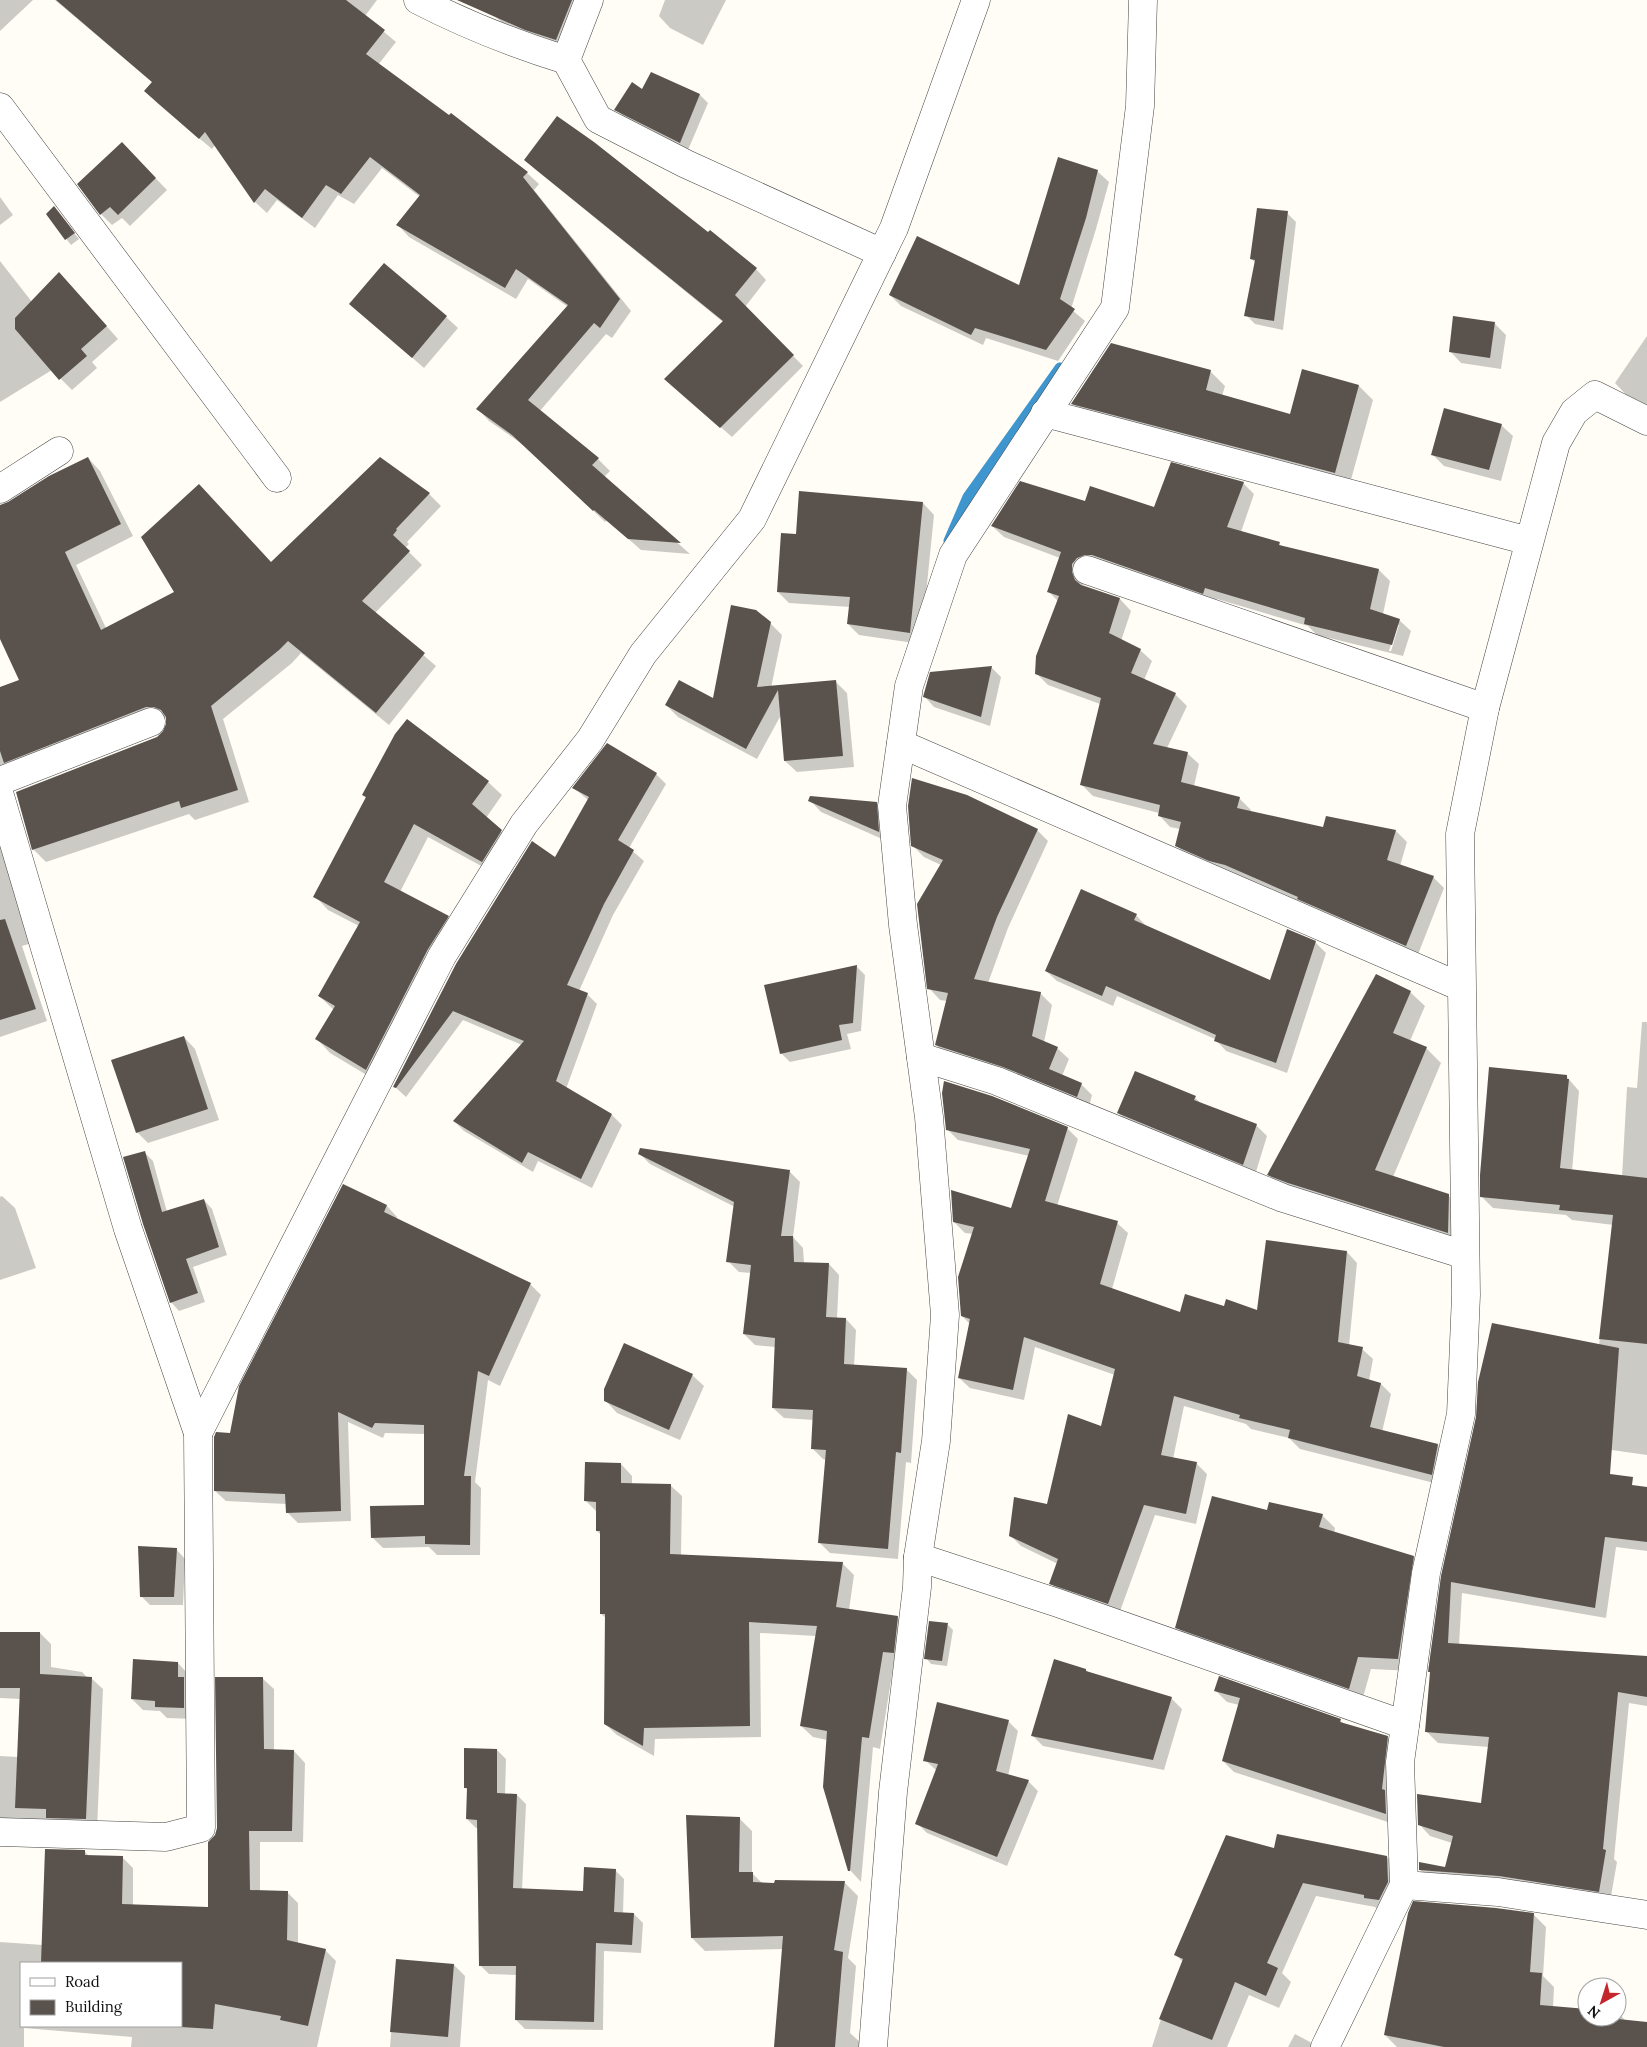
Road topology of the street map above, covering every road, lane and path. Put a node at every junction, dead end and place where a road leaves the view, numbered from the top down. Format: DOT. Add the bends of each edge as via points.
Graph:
graph roads {
  1 [pos="418,0"];
  2 [pos="589,0"];
  3 [pos="976,0"];
  4 [pos="1143,0"];
  5 [pos="566,60"];
  6 [pos="0,107"];
  7 [pos="882,253"];
  8 [pos="1045,413"];
  9 [pos="1647,421"];
  10 [pos="59,451"];
  11 [pos="277,478"];
  12 [pos="0,489"];
  13 [pos="1529,541"];
  14 [pos="1088,570"];
  15 [pos="1485,708"];
  16 [pos="151,722"];
  17 [pos="901,744"];
  18 [pos="0,781"];
  19 [pos="0,796"];
  20 [pos="1461,987"];
  21 [pos="921,1057"];
  22 [pos="1466,1255"];
  23 [pos="198,1433"];
  24 [pos="918,1557"];
  25 [pos="1405,1725"];
  26 [pos="0,1832"];
  27 [pos="1404,1885"];
  28 [pos="1647,1914"];
  29 [pos="873,2047"];
  30 [pos="1325,2047"];
  1 -- 5 [label="street" via="524,47"];
  2 -- 5 [label="street"];
  3 -- 7 [label="street" via="894,228"];
  4 -- 8 [label="street" via="1140,106 1114,308"];
  5 -- 7 [label="street" via="598,119 686,164"];
  6 -- 11 [label="street"];
  7 -- 23 [label="street" via="752,519 643,654 590,740 524,824 442,956"];
  8 -- 13 [label="street"];
  8 -- 17 [label="street" via="953,555 909,686"];
  9 -- 13 [label="street" via="1595,395 1574,412 1556,443"];
  10 -- 12 [label="street"];
  13 -- 15 [label="street"];
  14 -- 15 [label="street"];
  15 -- 20 [label="street" via="1460,834"];
  16 -- 18 [label="street"];
  17 -- 20 [label="street"];
  17 -- 21 [label="street" via="892,806 903,925"];
  19 -- 23 [label="street" via="128,1229"];
  20 -- 22 [label="street"];
  21 -- 22 [label="street" via="997,1081 1283,1198"];
  21 -- 24 [label="street" via="945,1315 936,1441"];
  22 -- 25 [label="street" via="1461,1414 1426,1572"];
  23 -- 26 [label="street" via="201,1828 166,1837"];
  24 -- 25 [label="street"];
  24 -- 29 [label="street" via="893,1792"];
  25 -- 27 [label="street" via="1400,1762"];
  27 -- 28 [label="street" via="1498,1892"];
  27 -- 30 [label="street"];
}
